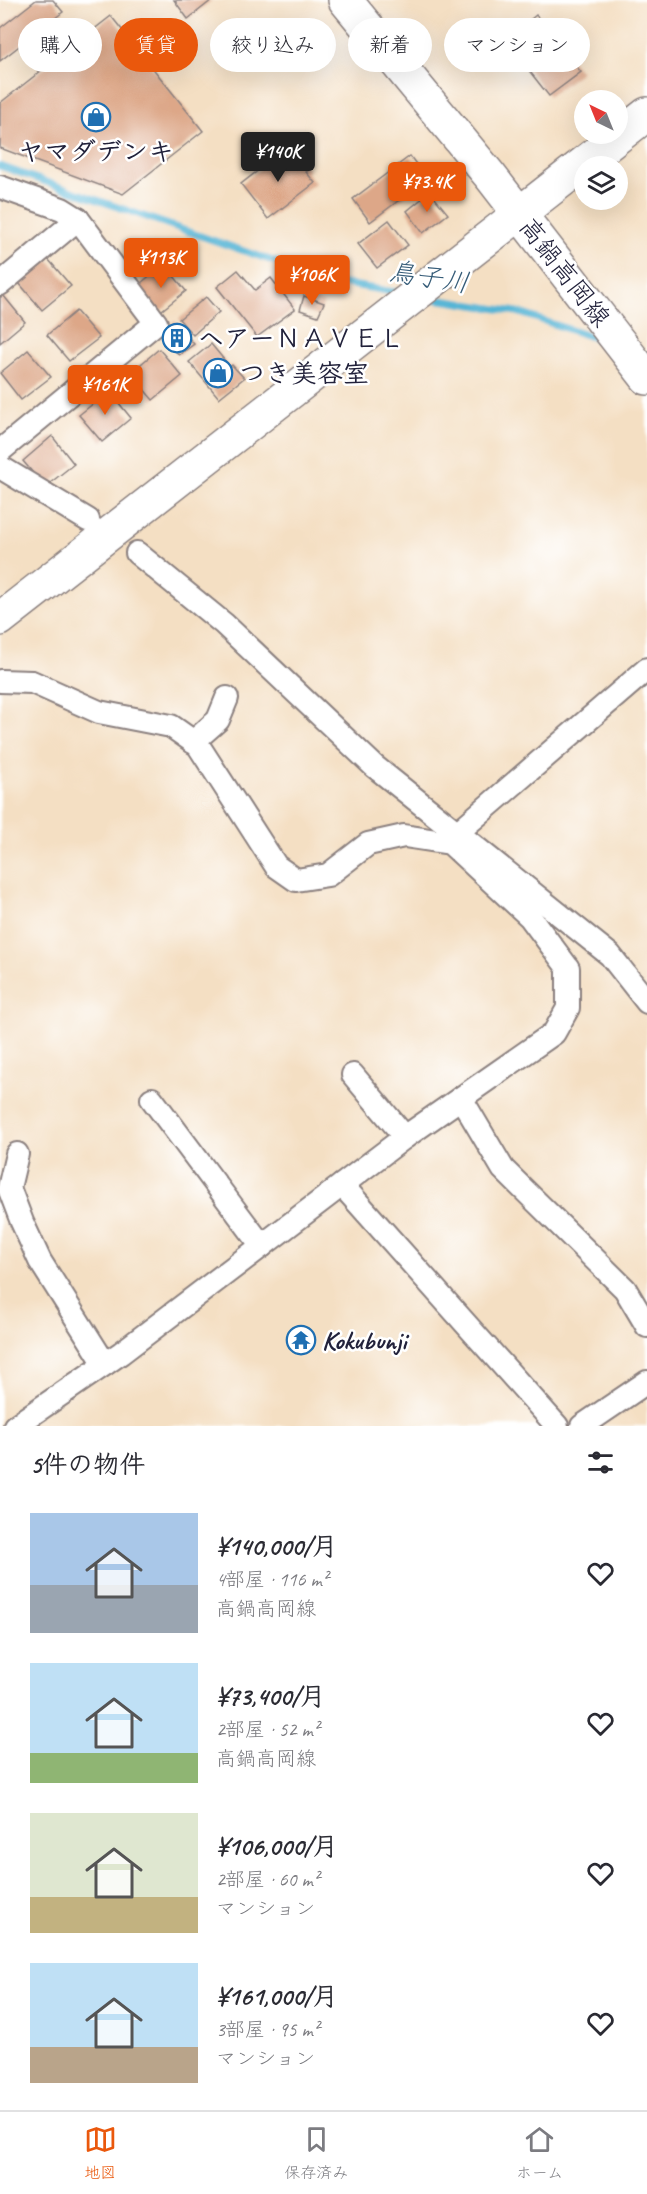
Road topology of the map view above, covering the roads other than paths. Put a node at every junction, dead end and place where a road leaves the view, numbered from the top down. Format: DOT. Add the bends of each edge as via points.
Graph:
graph roads {
  1 [pos="348,1"];
  2 [pos="647,114"];
  3 [pos="0,187"];
  4 [pos="521,214"];
  5 [pos="78,219"];
  6 [pos="0,284"];
  7 [pos="647,378"];
  8 [pos="0,451"];
  9 [pos="0,466"];
  10 [pos="88,520"];
  11 [pos="136,553"];
  12 [pos="0,619"];
  13 [pos="647,669"];
  14 [pos="0,681"];
  15 [pos="227,698"];
  16 [pos="193,742"];
  17 [pos="454,837"];
  18 [pos="647,1002"];
  19 [pos="353,1075"];
  20 [pos="461,1098"];
  21 [pos="152,1099"];
  22 [pos="405,1137"];
  23 [pos="17,1154"];
  24 [pos="342,1185"];
  25 [pos="4,1186"];
  26 [pos="262,1246"];
  27 [pos="647,1326"];
  28 [pos="105,1364"];
  29 [pos="647,1382"];
  30 [pos="15,1426"];
  31 [pos="556,1426"];
  32 [pos="582,1426"];
  1 -- 4 [label="street, 高鍋高岡線"];
  2 -- 4 [label="street"];
  3 -- 5 [label="street" via="62,209"];
  4 -- 7 [label="street, 高鍋高岡線"];
  4 -- 12 [label="street"];
  5 -- 6 [label="street"];
  5 -- 8 [label="street" via="156,323"];
  9 -- 10 [label="street"];
  11 -- 17 [label="street" via="224,624"];
  13 -- 17 [label="street"];
  14 -- 16 [label="street" via="32,682 99,712 171,726"];
  15 -- 16 [label="street" via="218,720"];
  16 -- 17 [label="street" via="276,866 296,880 327,874 368,844 404,836"];
  17 -- 18 [label="street" via="610,955"];
  17 -- 20 [label="street" via="530,917 568,968 568,1008 554,1033"];
  19 -- 22 [label="street"];
  20 -- 22 [label="street"];
  20 -- 27 [label="street" via="502,1169 625,1289"];
  21 -- 26 [label="street"];
  22 -- 24 [label="street"];
  23 -- 25 [label="street"];
  24 -- 26 [label="street"];
  24 -- 31 [label="street"];
  25 -- 28 [label="street" via="40,1261"];
  26 -- 28 [label="street"];
  28 -- 30 [label="street"];
  29 -- 32 [label="street"];
}
